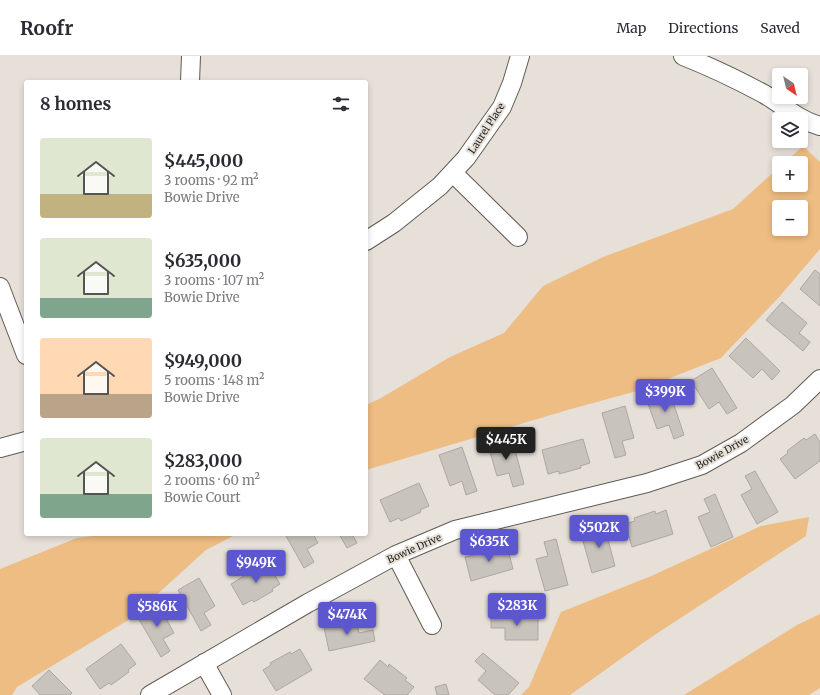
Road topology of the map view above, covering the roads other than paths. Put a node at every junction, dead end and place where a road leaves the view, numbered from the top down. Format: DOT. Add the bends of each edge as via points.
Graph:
graph roads {
  1 [pos="191,56"];
  2 [pos="520,56"];
  3 [pos="683,56"];
  4 [pos="190,80"];
  5 [pos="820,126"];
  6 [pos="453,172"];
  7 [pos="518,237"];
  8 [pos="368,240"];
  9 [pos="0,288"];
  10 [pos="24,350"];
  11 [pos="820,379"];
  12 [pos="24,442"];
  13 [pos="0,448"];
  14 [pos="396,555"];
  15 [pos="432,625"];
  16 [pos="204,663"];
  17 [pos="150,695"];
  18 [pos="222,695"];
  1 -- 4 [label="street"];
  2 -- 6 [label="street, Laurel Place" via="502,107"];
  3 -- 5 [label="street" via="724,74 765,95 807,122"];
  6 -- 7 [label="street"];
  6 -- 8 [label="street, Laurel Place" via="440,186 394,223"];
  9 -- 10 [label="street"];
  11 -- 14 [label="street, Bowie Drive" via="793,405 741,443 702,465 646,483 455,530"];
  12 -- 13 [label="street"];
  14 -- 15 [label="street"];
  14 -- 16 [label="street, Bowie Drive"];
  16 -- 17 [label="street, Bowie Drive"];
  16 -- 18 [label="street"];
}
